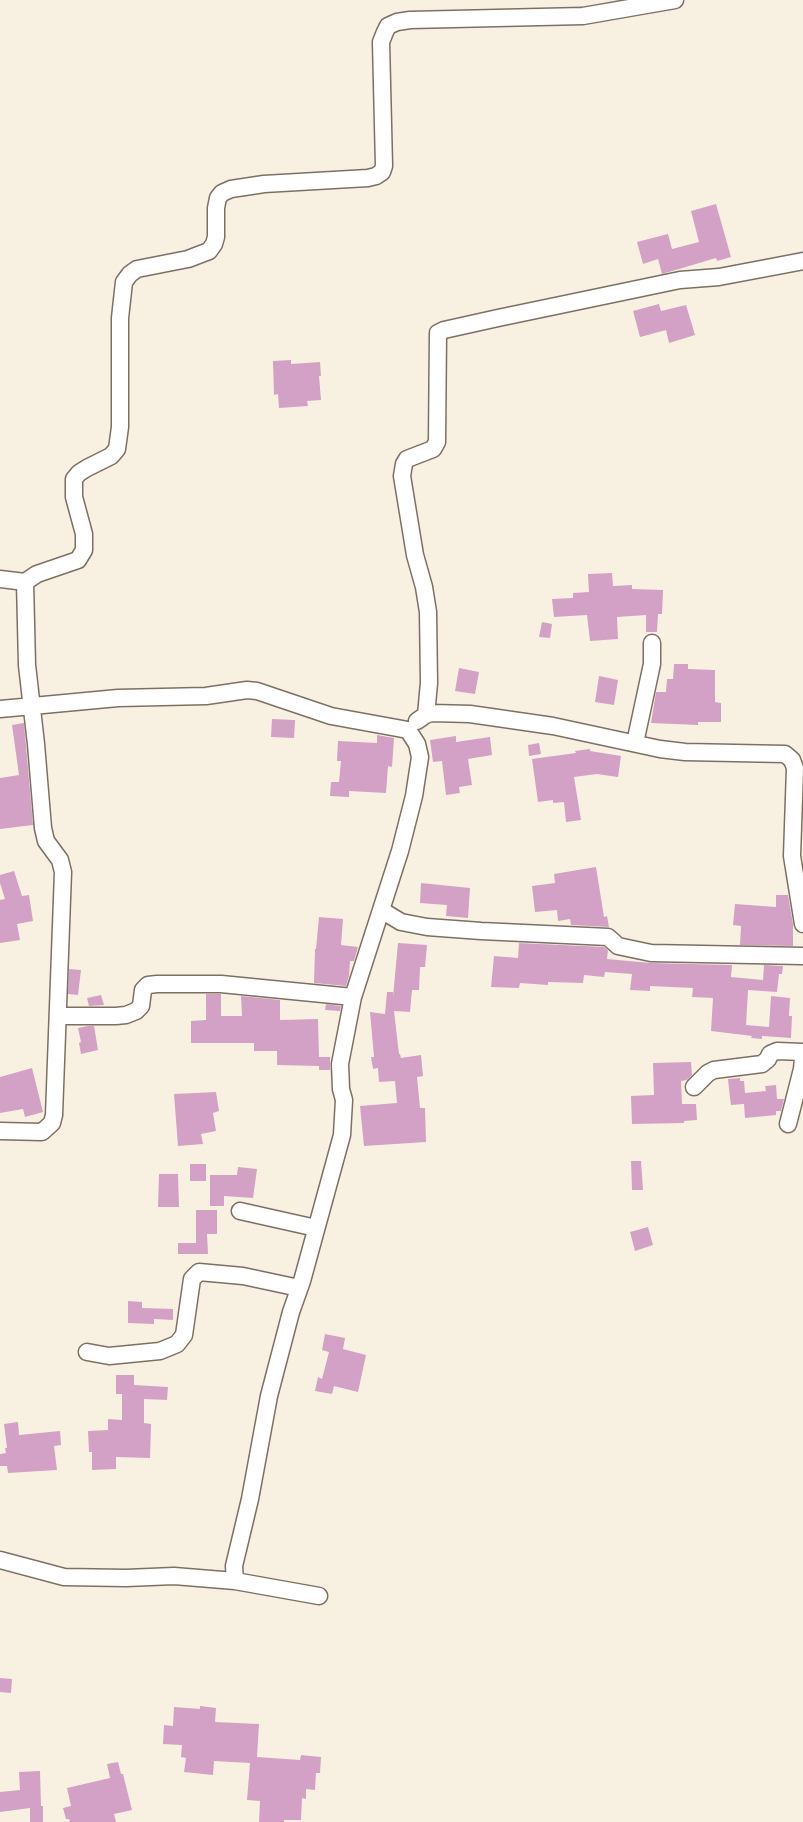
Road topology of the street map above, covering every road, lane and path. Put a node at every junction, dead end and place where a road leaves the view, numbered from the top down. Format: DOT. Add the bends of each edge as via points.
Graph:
graph roads {
  1 [pos="675,0"];
  2 [pos="803,261"];
  3 [pos="0,579"];
  4 [pos="25,582"];
  5 [pos="652,644"];
  6 [pos="31,707"];
  7 [pos="0,709"];
  8 [pos="426,715"];
  9 [pos="408,730"];
  10 [pos="635,743"];
  11 [pos="796,755"];
  12 [pos="381,910"];
  13 [pos="803,924"];
  14 [pos="803,956"];
  15 [pos="354,997"];
  16 [pos="58,1016"];
  17 [pos="803,1052"];
  18 [pos="803,1058"];
  19 [pos="694,1088"];
  20 [pos="788,1124"];
  21 [pos="0,1131"];
  22 [pos="240,1211"];
  23 [pos="316,1228"];
  24 [pos="299,1288"];
  25 [pos="87,1352"];
  26 [pos="0,1560"];
  27 [pos="235,1581"];
  28 [pos="319,1596"];
  1 -- 4 [label="street" via="583,16 410,20 388,26 381,42 382,172 368,178 231,189 218,198 216,236 210,251 137,269 124,282 117,449 74,479 74,497 84,534 84,550 78,560 37,574"];
  2 -- 8 [label="street" via="719,277 680,280 438,333 437,442 433,449 407,459 402,476 428,612"];
  3 -- 4 [label="street"];
  4 -- 6 [label="street"];
  5 -- 10 [label="street" via="652,664"];
  6 -- 7 [label="street"];
  6 -- 9 [label="street" via="118,698 206,696 247,690 331,716"];
  6 -- 16 [label="street" via="43,828 46,841 60,860 63,872"];
  8 -- 9 [label="street"];
  8 -- 10 [label="street" via="470,714 553,726"];
  9 -- 12 [label="street" via="417,744 419,770 400,851"];
  10 -- 11 [label="street" via="685,752"];
  11 -- 13 [label="street" via="792,867"];
  12 -- 14 [label="street" via="402,922 427,927 608,937 618,946 651,953"];
  12 -- 15 [label="street"];
  15 -- 16 [label="street" via="221,984 156,984 143,990 141,1006 136,1011 116,1016"];
  15 -- 23 [label="street" via="340,1064 344,1100 342,1135"];
  16 -- 21 [label="street" via="52,1122 42,1132"];
  17 -- 19 [label="street" via="774,1051 764,1063 714,1070"];
  18 -- 20 [label="street"];
  22 -- 23 [label="street"];
  23 -- 24 [label="street"];
  24 -- 25 [label="street" via="243,1276 199,1272 192,1279 184,1335 177,1344 160,1351 118,1356"];
  24 -- 27 [label="street" via="269,1396 234,1566"];
  26 -- 27 [label="street" via="64,1577 174,1576"];
  27 -- 28 [label="street"];
}
